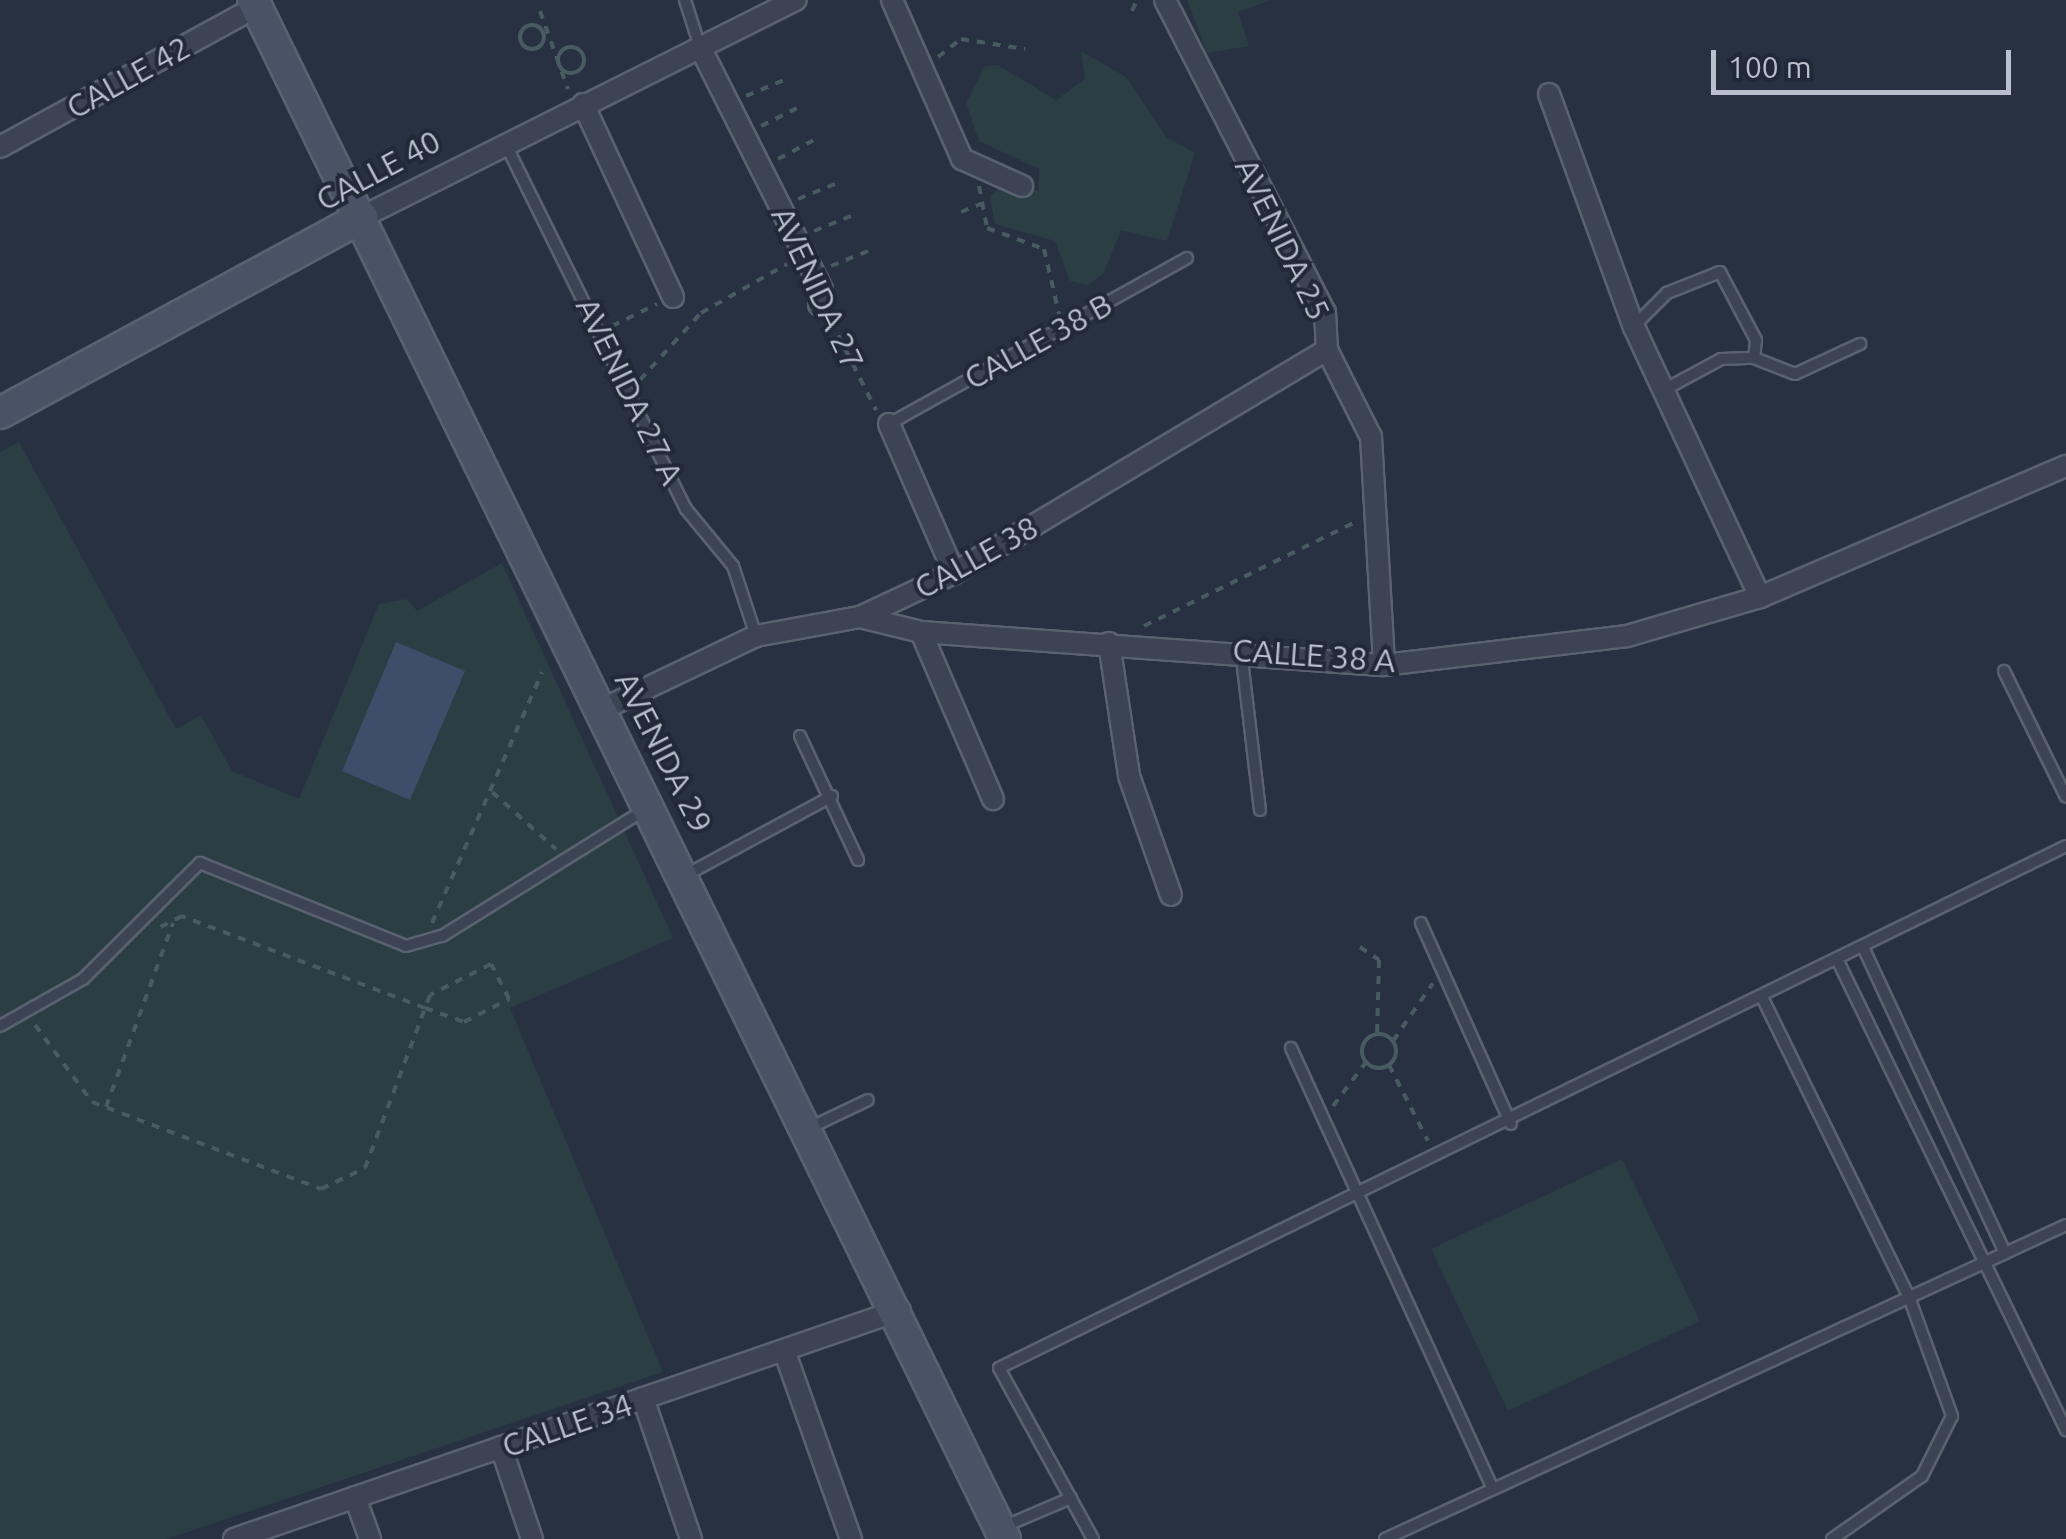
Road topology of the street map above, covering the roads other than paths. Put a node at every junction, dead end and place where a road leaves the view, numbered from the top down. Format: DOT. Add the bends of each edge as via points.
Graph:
graph roads {
  1 [pos="685,0"];
  2 [pos="796,0"];
  3 [pos="892,0"];
  4 [pos="1165,0"];
  5 [pos="254,4"];
  6 [pos="700,47"];
  7 [pos="1550,94"];
  8 [pos="579,106"];
  9 [pos="504,142"];
  10 [pos="0,147"];
  11 [pos="1022,186"];
  12 [pos="362,217"];
  13 [pos="1187,258"];
  14 [pos="673,296"];
  15 [pos="820,304"];
  16 [pos="1634,327"];
  17 [pos="1860,344"];
  18 [pos="1326,350"];
  19 [pos="1754,358"];
  20 [pos="1662,391"];
  21 [pos="0,413"];
  22 [pos="889,424"];
  23 [pos="2066,466"];
  24 [pos="954,574"];
  25 [pos="1760,597"];
  26 [pos="860,617"];
  27 [pos="921,632"];
  28 [pos="756,636"];
  29 [pos="1109,643"];
  30 [pos="1241,650"];
  31 [pos="1384,665"];
  32 [pos="2004,671"];
  33 [pos="603,710"];
  34 [pos="800,736"];
  35 [pos="832,796"];
  36 [pos="2066,797"];
  37 [pos="994,800"];
  38 [pos="651,806"];
  39 [pos="1260,810"];
  40 [pos="2066,846"];
  41 [pos="858,860"];
  42 [pos="686,875"];
  43 [pos="1171,896"];
  44 [pos="1421,922"];
  45 [pos="1863,947"];
  46 [pos="1837,959"];
  47 [pos="1762,997"];
  48 [pos="0,1026"];
  49 [pos="1292,1048"];
  50 [pos="868,1100"];
  51 [pos="1510,1124"];
  52 [pos="804,1130"];
  53 [pos="1359,1196"];
  54 [pos="2066,1225"];
  55 [pos="2005,1253"];
  56 [pos="1983,1262"];
  57 [pos="1909,1297"];
  58 [pos="900,1310"];
  59 [pos="784,1350"];
  60 [pos="643,1398"];
  61 [pos="2066,1430"];
  62 [pos="501,1447"];
  63 [pos="1493,1489"];
  64 [pos="355,1497"];
  65 [pos="1072,1498"];
  66 [pos="1002,1534"];
  67 [pos="234,1539"];
  68 [pos="370,1539"];
  69 [pos="532,1539"];
  70 [pos="692,1539"];
  71 [pos="851,1539"];
  72 [pos="1094,1539"];
  73 [pos="1385,1539"];
  74 [pos="1832,1539"];
  1 -- 6 [label="lane, AVENIDA 27"];
  2 -- 6 [label="street, CALLE 40"];
  3 -- 11 [label="street" via="962,159 982,174"];
  4 -- 18 [label="street, AVENIDA 25" via="1325,312"];
  5 -- 10 [label="street, CALLE 42"];
  5 -- 12 [label="main road, AVENIDA 29"];
  6 -- 8 [label="street, CALLE 40"];
  6 -- 15 [label="street, AVENIDA 27" via="805,256"];
  7 -- 16 [label="street"];
  8 -- 9 [label="street, CALLE 40"];
  8 -- 14 [label="street"];
  9 -- 12 [label="street, CALLE 40"];
  9 -- 28 [label="lane, AVENIDA 27 A" via="686,508 733,566"];
  12 -- 21 [label="main road, CALLE 40"];
  12 -- 33 [label="main road, AVENIDA 29"];
  13 -- 22 [label="lane, CALLE 38 B"];
  16 -- 19 [label="lane" via="1666,293 1720,272 1756,340"];
  16 -- 20 [label="street"];
  17 -- 19 [label="lane" via="1795,374"];
  18 -- 24 [label="street, CALLE 38"];
  18 -- 31 [label="street, AVENIDA 25" via="1372,436"];
  19 -- 20 [label="lane" via="1720,358"];
  20 -- 25 [label="street"];
  22 -- 24 [label="street"];
  23 -- 25 [label="street, CALLE 38 A" via="1870,544"];
  24 -- 26 [label="street, CALLE 38"];
  25 -- 31 [label="street, CALLE 38 A" via="1627,636"];
  26 -- 27 [label="street, CALLE 38 A"];
  26 -- 28 [label="street, CALLE 38"];
  27 -- 29 [label="street, CALLE 38 A"];
  27 -- 37 [label="street"];
  28 -- 33 [label="street, CALLE 38"];
  29 -- 30 [label="street, CALLE 38 A"];
  29 -- 43 [label="street" via="1134,794"];
  30 -- 31 [label="street, CALLE 38 A"];
  30 -- 39 [label="lane"];
  32 -- 36 [label="lane"];
  33 -- 38 [label="main road, AVENIDA 29"];
  34 -- 35 [label="lane"];
  35 -- 41 [label="lane"];
  35 -- 42 [label="lane"];
  38 -- 42 [label="main road, AVENIDA 29"];
  38 -- 48 [label="lane" via="442,936 406,946 200,862 83,979 28,1016"];
  40 -- 45 [label="lane"];
  42 -- 52 [label="main road, AVENIDA 29"];
  44 -- 51 [label="lane"];
  45 -- 46 [label="lane"];
  45 -- 55 [label="lane"];
  46 -- 47 [label="lane"];
  46 -- 56 [label="lane"];
  47 -- 51 [label="lane"];
  47 -- 57 [label="lane"];
  49 -- 53 [label="lane"];
  50 -- 52 [label="lane"];
  51 -- 53 [label="lane"];
  52 -- 58 [label="main road, AVENIDA 29"];
  53 -- 63 [label="lane"];
  53 -- 65 [label="lane" via="999,1368"];
  54 -- 55 [label="lane"];
  55 -- 56 [label="lane"];
  56 -- 57 [label="lane"];
  56 -- 61 [label="lane"];
  57 -- 63 [label="lane"];
  57 -- 74 [label="lane" via="1948,1387 1944,1446 1922,1476"];
  58 -- 59 [label="street, CALLE 34"];
  58 -- 66 [label="main road, AVENIDA 29"];
  59 -- 60 [label="street, CALLE 34"];
  59 -- 71 [label="street"];
  60 -- 62 [label="street, CALLE 34"];
  60 -- 70 [label="street"];
  62 -- 64 [label="street, CALLE 34"];
  62 -- 69 [label="street"];
  63 -- 73 [label="lane"];
  64 -- 67 [label="street, CALLE 34"];
  64 -- 68 [label="street"];
  65 -- 66 [label="lane"];
  65 -- 72 [label="lane"];
}
